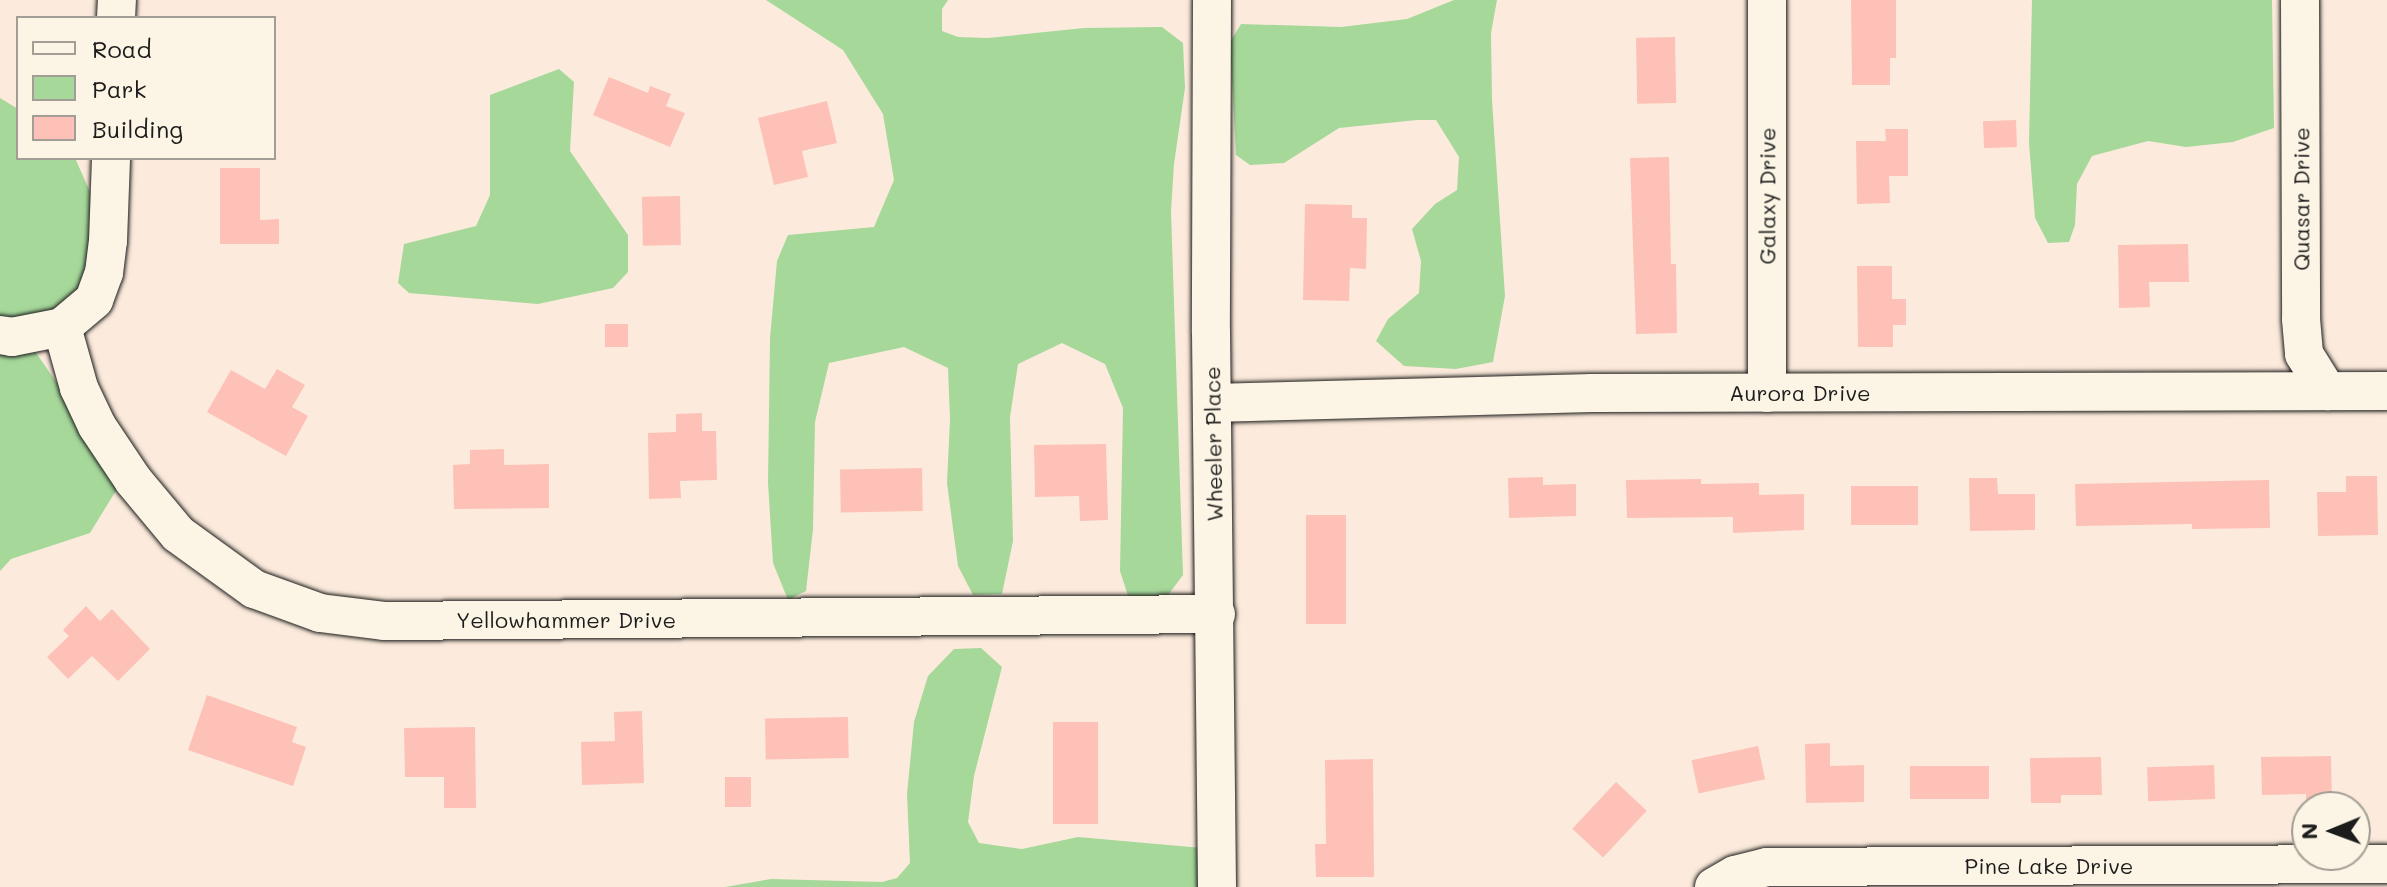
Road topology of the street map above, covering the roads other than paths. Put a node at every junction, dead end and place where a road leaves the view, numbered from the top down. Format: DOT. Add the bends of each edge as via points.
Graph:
graph roads {
  1 [pos="1212,0"];
  2 [pos="1767,0"];
  3 [pos="2300,0"];
  4 [pos="111,160"];
  5 [pos="62,327"];
  6 [pos="0,335"];
  7 [pos="2327,391"];
  8 [pos="2387,391"];
  9 [pos="1767,393"];
  10 [pos="1212,403"];
  11 [pos="1216,614"];
  12 [pos="2387,864"];
  13 [pos="2195,876"];
  14 [pos="1217,887"];
  15 [pos="1714,887"];
  1 -- 10 [label="street, Wheeler Place"];
  2 -- 9 [label="street, Galaxy Drive"];
  3 -- 7 [label="street, Quasar Drive" via="2301,319 2304,354"];
  4 -- 5 [label="street" via="104,273 94,300"];
  5 -- 6 [label="street"];
  5 -- 11 [label="street, Yellowhammer Drive" via="79,388 97,426 168,523 254,589 320,613 384,621"];
  7 -- 8 [label="street, Aurora Drive"];
  7 -- 9 [label="street, Aurora Drive"];
  9 -- 10 [label="street, Aurora Drive"];
  10 -- 11 [label="street, Wheeler Place"];
  11 -- 14 [label="street, Wheeler Place"];
  12 -- 13 [label="street, Pine Lake Drive"];
  13 -- 15 [label="street, Pine Lake Drive" via="1767,867"];
}
